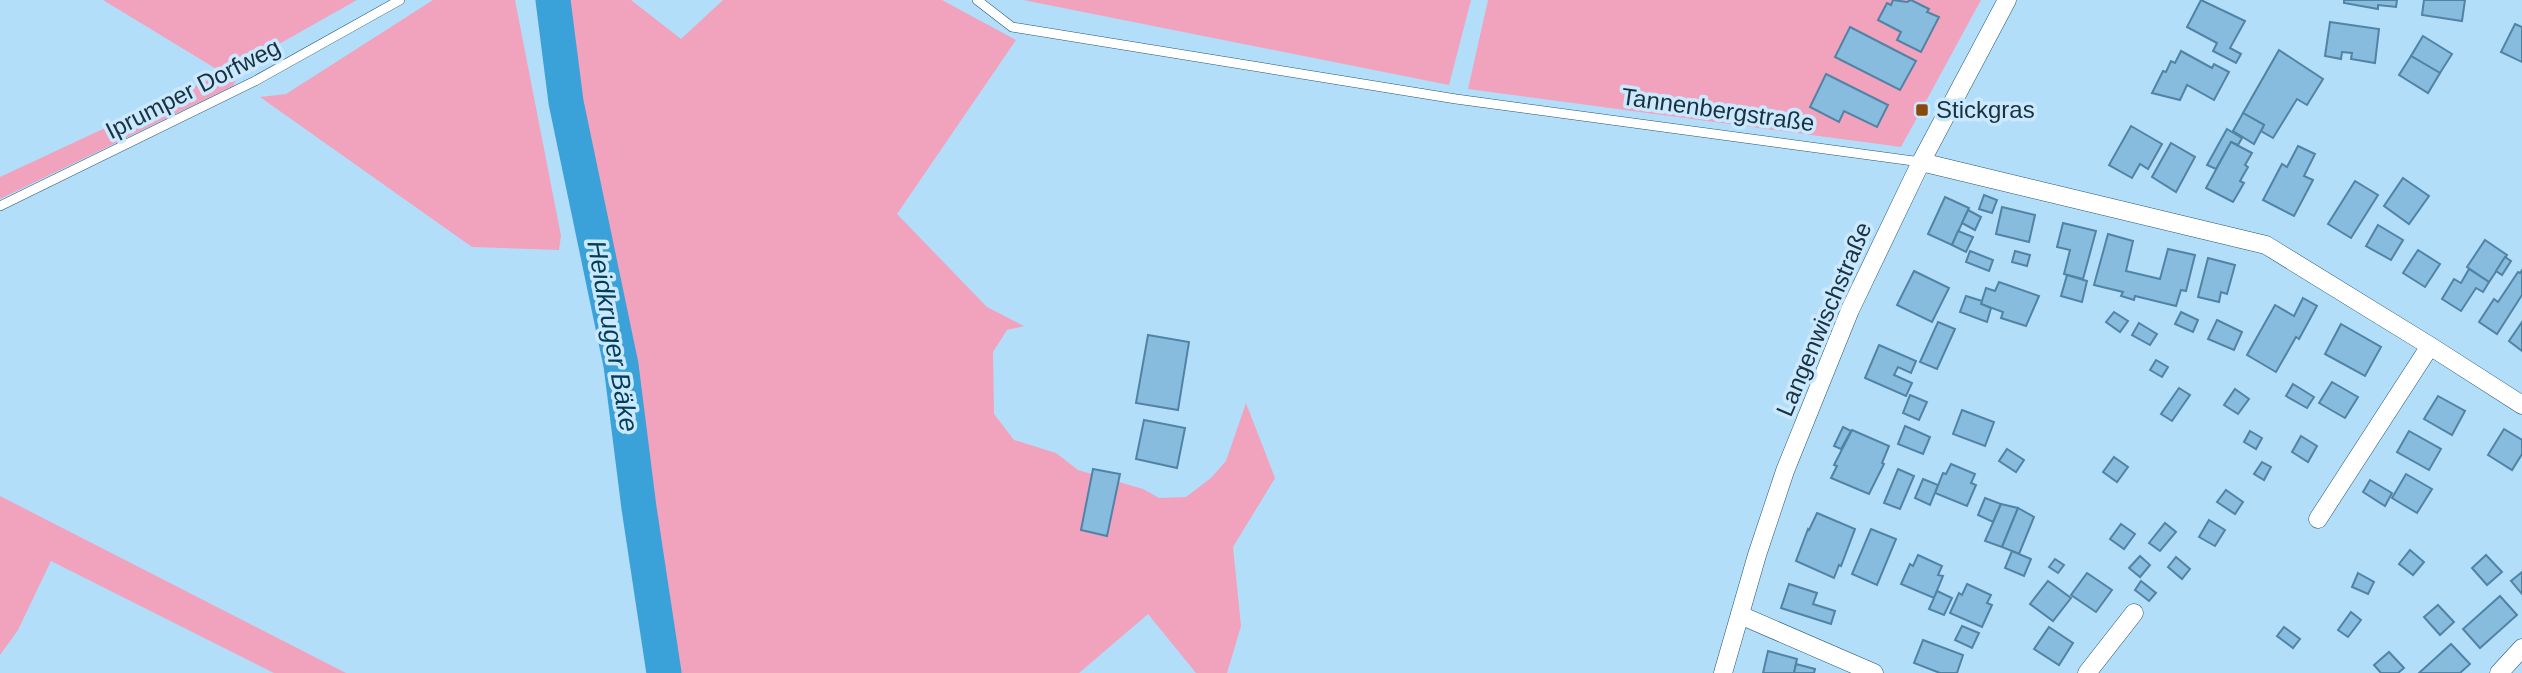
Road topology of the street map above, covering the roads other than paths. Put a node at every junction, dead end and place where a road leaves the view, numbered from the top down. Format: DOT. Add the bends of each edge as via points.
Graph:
graph roads {
  1 [pos="400,0"];
  2 [pos="977,0"];
  3 [pos="2007,0"];
  4 [pos="1921,162"];
  5 [pos="0,206"];
  6 [pos="2431,346"];
  7 [pos="2522,405"];
  8 [pos="2318,519"];
  9 [pos="2134,613"];
  10 [pos="1740,615"];
  11 [pos="2522,648"];
  12 [pos="1723,673"];
  13 [pos="1874,673"];
  14 [pos="2087,673"];
  15 [pos="2499,673"];
  1 -- 5 [label="lane, Iprumper Dorfweg" via="256,81"];
  2 -- 4 [label="lane, Tannenbergstraße" via="1012,27 1456,99"];
  3 -- 4 [label="street, Langenwischstraße"];
  4 -- 6 [label="street, Tannenbergstraße" via="2266,245"];
  4 -- 10 [label="street, Langenwischstraße" via="1850,310 1790,459"];
  6 -- 7 [label="street, Tannenbergstraße"];
  6 -- 8 [label="street"];
  9 -- 14 [label="street"];
  10 -- 12 [label="street, Langenwischstraße"];
  10 -- 13 [label="street"];
  11 -- 15 [label="street"];
}
